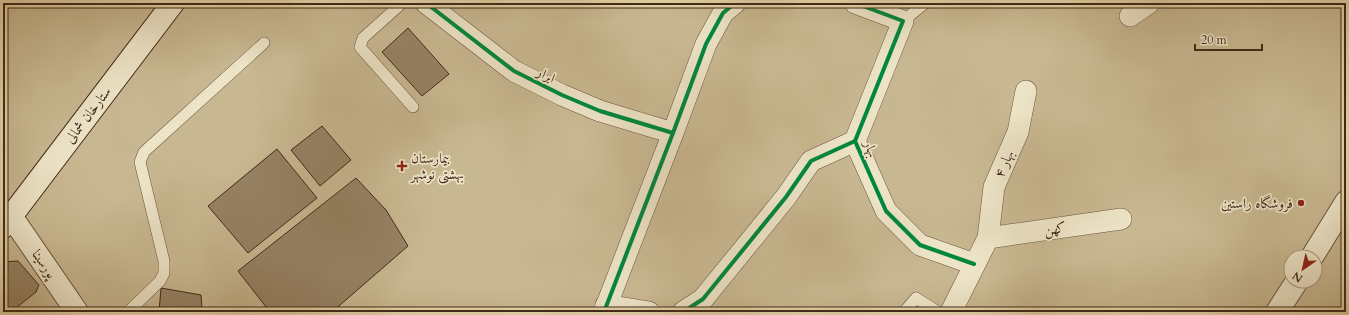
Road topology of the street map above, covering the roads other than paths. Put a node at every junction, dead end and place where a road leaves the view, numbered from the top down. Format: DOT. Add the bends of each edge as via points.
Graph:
graph roads {
  1 [pos="173,3"];
  2 [pos="402,3"];
  3 [pos="426,3"];
  4 [pos="735,3"];
  5 [pos="855,3"];
  6 [pos="925,3"];
  7 [pos="1149,3"];
  8 [pos="1130,16"];
  9 [pos="904,21"];
  10 [pos="264,43"];
  11 [pos="1026,91"];
  12 [pos="413,107"];
  13 [pos="673,133"];
  14 [pos="855,141"];
  15 [pos="1346,202"];
  16 [pos="1121,219"];
  17 [pos="7,221"];
  18 [pos="988,238"];
  19 [pos="1317,249"];
  20 [pos="974,264"];
  21 [pos="1292,289"];
  22 [pos="605,309"];
  23 [pos="77,312"];
  24 [pos="128,312"];
  25 [pos="649,312"];
  26 [pos="683,312"];
  27 [pos="904,312"];
  28 [pos="938,312"];
  29 [pos="951,312"];
  30 [pos="1278,312"];
  1 -- 17 [label="main road, ستارخان شمالی"];
  2 -- 12 [label="lane" via="363,38 360,47"];
  3 -- 13 [label="street, ابرار" via="514,71 562,96 600,111"];
  4 -- 13 [label="street" via="723,13 706,44"];
  5 -- 9 [label="street"];
  6 -- 9 [label="lane"];
  7 -- 8 [label="street"];
  9 -- 14 [label="street, بهار"];
  10 -- 24 [label="lane" via="144,152 140,162 164,261 164,273 160,281"];
  11 -- 18 [label="street, بهار ۴" via="1018,132 994,187"];
  13 -- 22 [label="street"];
  14 -- 20 [label="street, بهار" via="886,211 920,245"];
  14 -- 26 [label="street" via="811,161 786,197 703,299"];
  15 -- 19 [label="main road"];
  16 -- 18 [label="street, کهن"];
  17 -- 23 [label="main road, پورسینا"];
  18 -- 20 [label="street"];
  20 -- 29 [label="street"];
  21 -- 30 [label="main road"];
  22 -- 25 [label="street"];
  27 -- 28 [label="lane" via="916,298"];
}
